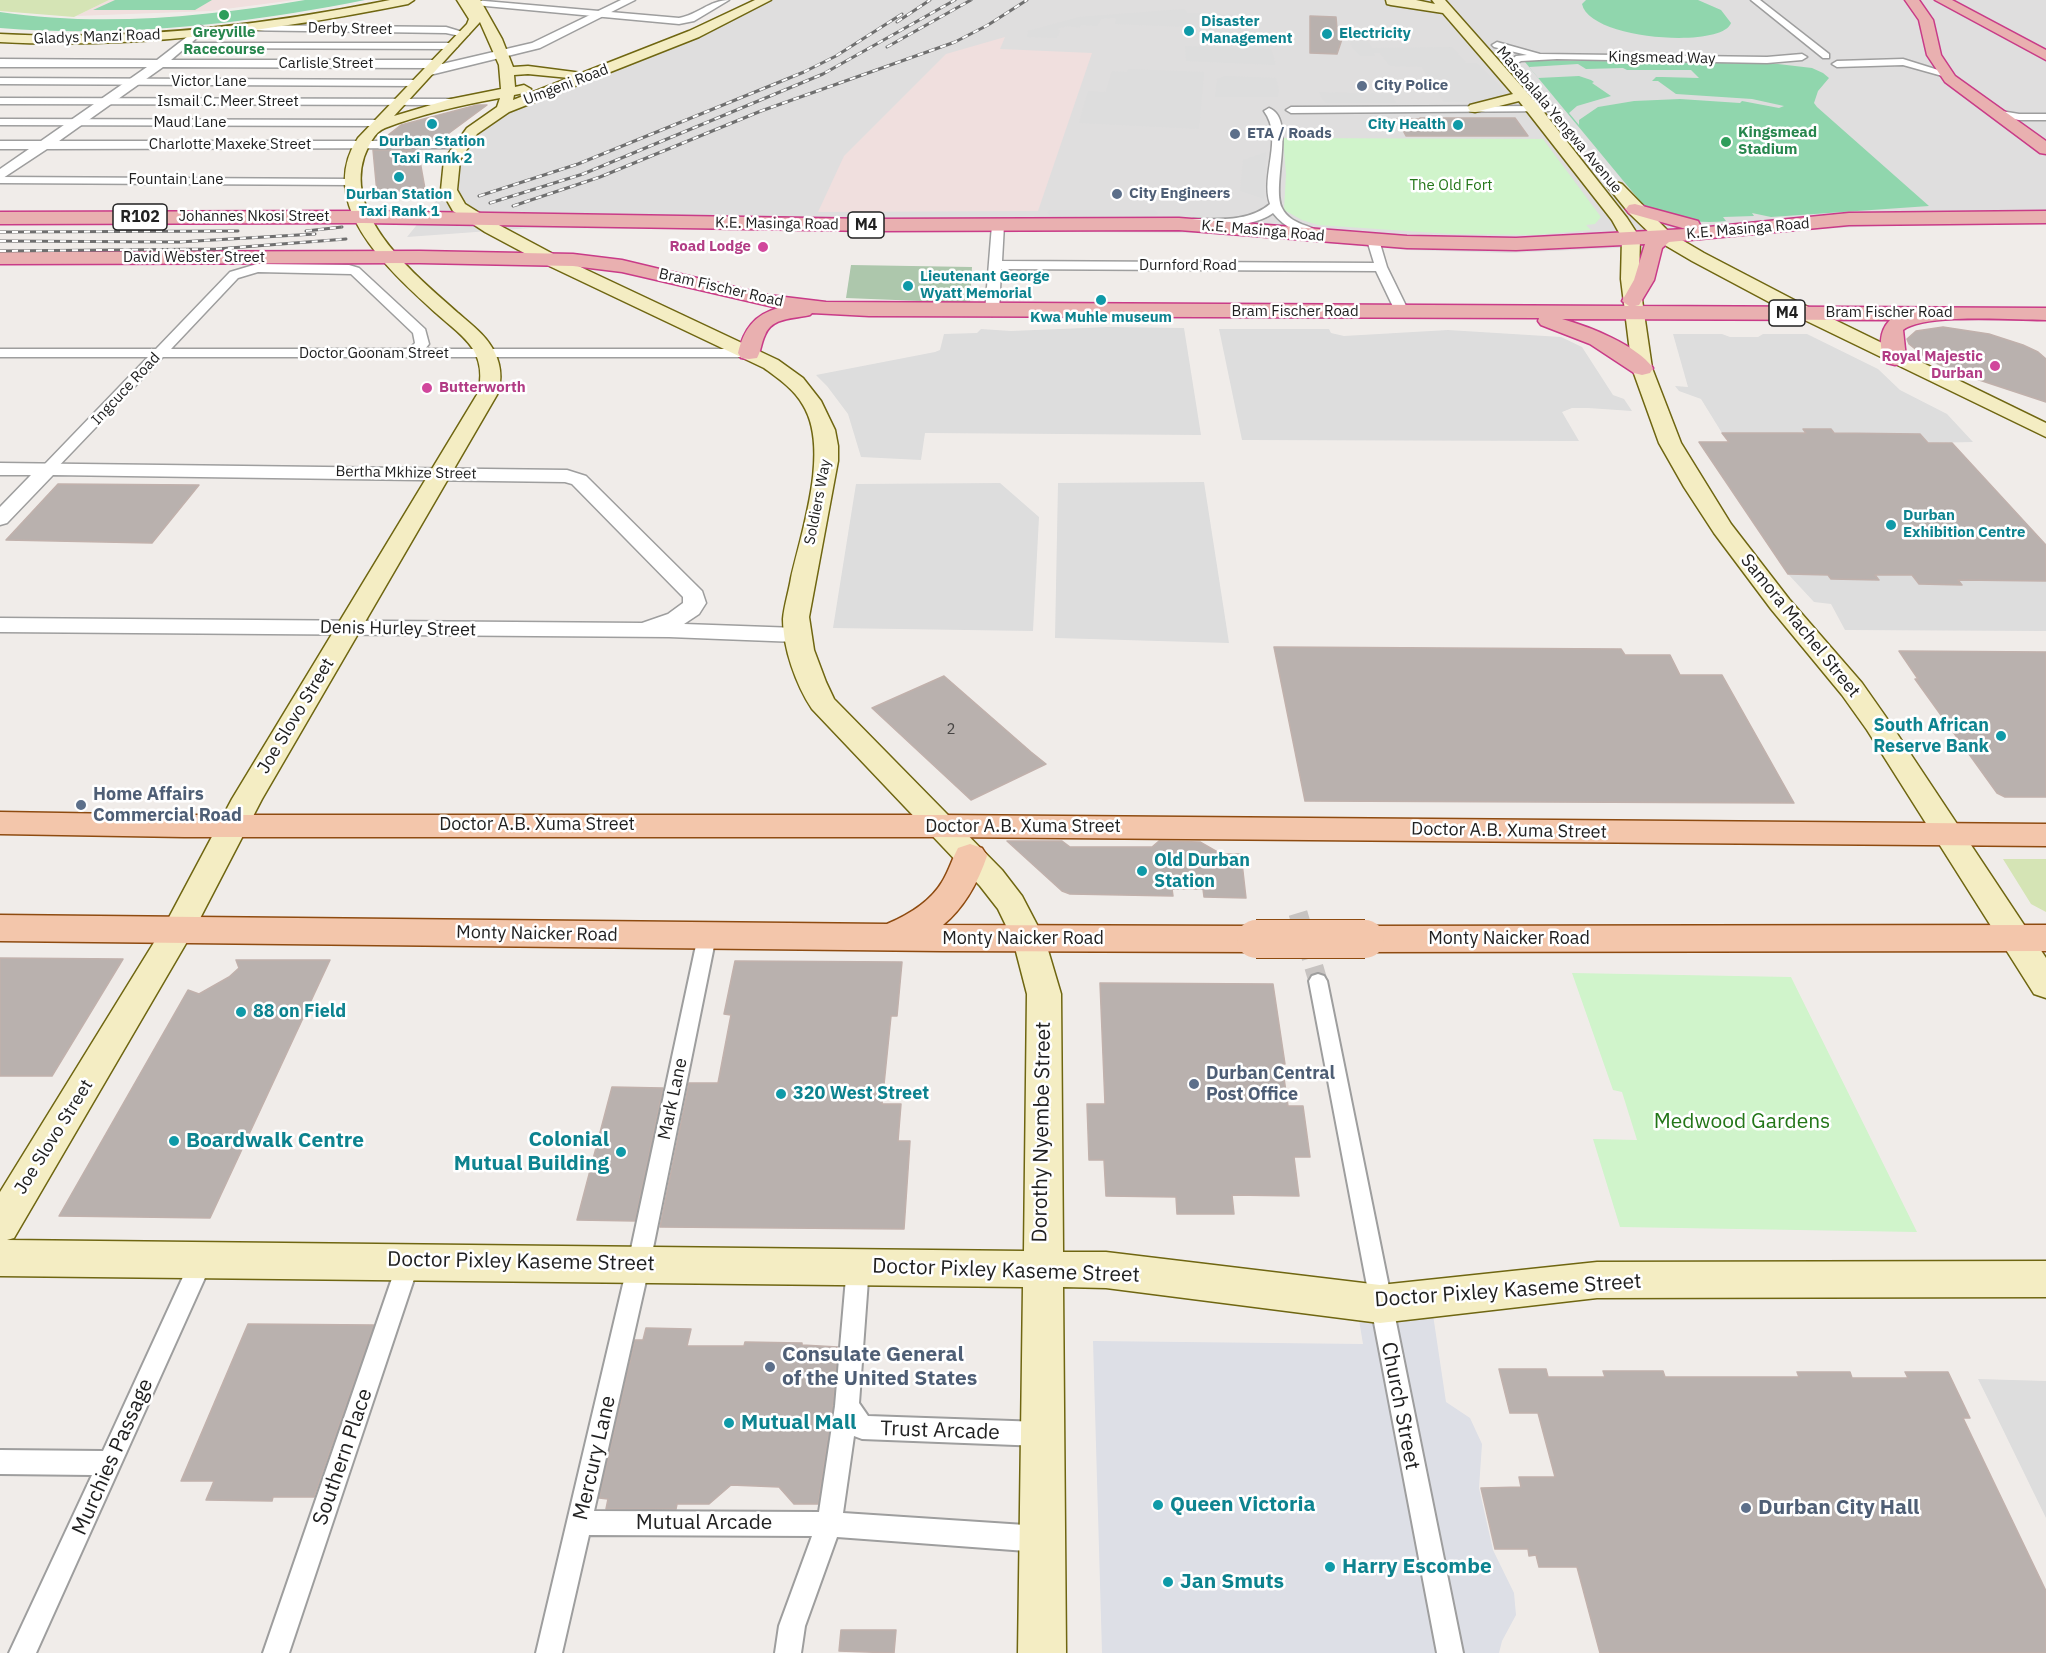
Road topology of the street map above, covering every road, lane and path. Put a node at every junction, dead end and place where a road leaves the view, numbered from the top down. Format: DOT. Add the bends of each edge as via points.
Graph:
graph roads {
  1 [pos="393,0"];
  2 [pos="408,0"];
  3 [pos="630,0"];
  4 [pos="725,0"];
  5 [pos="752,0"];
  6 [pos="765,0"];
  7 [pos="1746,0"];
  8 [pos="1755,0"];
  9 [pos="1912,0"];
  10 [pos="1942,0"];
  11 [pos="471,1"];
  12 [pos="1391,1"];
  13 [pos="1442,5"];
  14 [pos="602,14"];
  15 [pos="235,28"];
  16 [pos="686,29"];
  17 [pos="199,31"];
  18 [pos="0,33"];
  19 [pos="465,34"];
  20 [pos="20,37"];
  21 [pos="0,38"];
  22 [pos="1494,41"];
  23 [pos="182,46"];
  24 [pos="453,46"];
  25 [pos="0,48"];
  26 [pos="1557,56"];
  27 [pos="1934,56"];
  28 [pos="2046,56"];
  29 [pos="1832,59"];
  30 [pos="1767,60"];
  31 [pos="1811,61"];
  32 [pos="0,63"];
  33 [pos="159,63"];
  34 [pos="506,63"];
  35 [pos="433,68"];
  36 [pos="1520,71"];
  37 [pos="1946,74"];
  38 [pos="576,75"];
  39 [pos="0,81"];
  40 [pos="134,81"];
  41 [pos="418,83"];
  42 [pos="508,92"];
  43 [pos="1522,96"];
  44 [pos="0,101"];
  45 [pos="105,102"];
  46 [pos="402,102"];
  47 [pos="456,102"];
  48 [pos="1288,107"];
  49 [pos="1475,108"];
  50 [pos="504,109"];
  51 [pos="1534,109"];
  52 [pos="1553,109"];
  53 [pos="1995,113"];
  54 [pos="2046,117"];
  55 [pos="0,122"];
  56 [pos="77,122"];
  57 [pos="1277,122"];
  58 [pos="378,125"];
  59 [pos="1568,127"];
  60 [pos="0,145"];
  61 [pos="41,147"];
  62 [pos="360,148"];
  63 [pos="458,148"];
  64 [pos="2046,149"];
  65 [pos="0,150"];
  66 [pos="1605,173"];
  67 [pos="0,178"];
  68 [pos="352,182"];
  69 [pos="1274,207"];
  70 [pos="1627,214"];
  71 [pos="2046,216"];
  72 [pos="363,217"];
  73 [pos="0,218"];
  74 [pos="413,218"];
  75 [pos="485,224"];
  76 [pos="1179,224"];
  77 [pos="998,225"];
  78 [pos="1733,230"];
  79 [pos="373,233"];
  80 [pos="1318,235"];
  81 [pos="1664,237"];
  82 [pos="1631,238"];
  83 [pos="1373,240"];
  84 [pos="1523,244"];
  85 [pos="388,257"];
  86 [pos="465,257"];
  87 [pos="0,258"];
  88 [pos="219,259"];
  89 [pos="549,259"];
  90 [pos="995,265"];
  91 [pos="1381,267"];
  92 [pos="234,274"];
  93 [pos="1757,289"];
  94 [pos="1633,306"];
  95 [pos="826,308"];
  96 [pos="1501,311"];
  97 [pos="992,312"];
  98 [pos="1402,312"];
  99 [pos="1754,313"];
  100 [pos="1805,313"];
  101 [pos="1941,313"];
  102 [pos="2046,314"];
  103 [pos="0,353"];
  104 [pos="160,353"];
  105 [pos="749,353"];
  106 [pos="412,354"];
  107 [pos="485,354"];
  108 [pos="1895,358"];
  109 [pos="1642,368"];
  110 [pos="2046,430"];
  111 [pos="0,469"];
  112 [pos="48,469"];
  113 [pos="440,473"];
  114 [pos="0,519"];
  115 [pos="0,626"];
  116 [pos="348,628"];
  117 [pos="643,630"];
  118 [pos="796,635"];
  119 [pos="0,823"];
  120 [pos="232,826"];
  121 [pos="940,826"];
  122 [pos="1948,834"];
  123 [pos="2046,835"];
  124 [pos="970,856"];
  125 [pos="0,928"];
  126 [pos="179,928"];
  127 [pos="707,936"];
  128 [pos="887,938"];
  129 [pos="2032,939"];
  130 [pos="1029,940"];
  131 [pos="1318,981"];
  132 [pos="2046,985"];
  133 [pos="0,1226"];
  134 [pos="0,1258"];
  135 [pos="202,1260"];
  136 [pos="409,1261"];
  137 [pos="639,1263"];
  138 [pos="858,1266"];
  139 [pos="1041,1269"];
  140 [pos="2046,1279"];
  141 [pos="1380,1304"];
  142 [pos="847,1406"];
  143 [pos="1041,1434"];
  144 [pos="0,1462"];
  145 [pos="110,1463"];
  146 [pos="580,1523"];
  147 [pos="829,1524"];
  148 [pos="1041,1539"];
  149 [pos="22,1653"];
  150 [pos="276,1653"];
  151 [pos="549,1653"];
  152 [pos="788,1653"];
  153 [pos="1042,1653"];
  154 [pos="1450,1653"];
  1 -- 17 [label="main road, Gladys Manzi Road"];
  2 -- 15 [label="main road, Gladys Manzi Road"];
  3 -- 14 [label="street, Carlisle Street"];
  4 -- 16 [label="street"];
  5 -- 16 [label="main road, Umgeni Road / R102"];
  6 -- 16 [label="main road, Umgeni Road / R102"];
  7 -- 31 [label="street"];
  8 -- 29 [label="street"];
  9 -- 27 [label="highway" via="1926,20"];
  10 -- 28 [label="highway"];
  11 -- 14 [label="street"];
  11 -- 19 [label="main road" via="475,20"];
  11 -- 34 [label="main road"];
  12 -- 13 [label="main road"];
  13 -- 43 [label="main road, Masabalala Yengwa Avenue"];
  14 -- 16 [label="street"];
  14 -- 34 [label="street, Carlisle Street"];
  15 -- 17 [label="main road, Gladys Manzi Road"];
  15 -- 19 [label="street, Derby Street" via="438,30"];
  16 -- 38 [label="main road, Umgeni Road / R102"];
  16 -- 50 [label="main road, Umgeni Road / R102"];
  17 -- 20 [label="main road, Gladys Manzi Road" via="94,40"];
  17 -- 23 [label="street"];
  18 -- 20 [label="main road, Gladys Manzi Road"];
  19 -- 24 [label="main road"];
  20 -- 21 [label="main road, Gladys Manzi Road"];
  20 -- 25 [label="street"];
  22 -- 26 [label="street, Kingsmead Way" via="1519,52"];
  22 -- 36 [label="main road, Masabalala Yengwa Avenue"];
  23 -- 24 [label="street"];
  23 -- 33 [label="street"];
  24 -- 35 [label="main road"];
  26 -- 30 [label="street, Kingsmead Way"];
  26 -- 36 [label="street, Kingsmead Way" via="1519,58"];
  27 -- 29 [label="street"];
  27 -- 37 [label="highway"];
  29 -- 31 [label="street"];
  29 -- 31 [label="street"];
  29 -- 37 [label="street" via="1905,63"];
  30 -- 31 [label="street, Kingsmead Way"];
  30 -- 31 [label="street, Kingsmead Way"];
  32 -- 33 [label="street, Carlisle Street"];
  33 -- 35 [label="street, Carlisle Street"];
  33 -- 40 [label="street"];
  34 -- 35 [label="street, Carlisle Street"];
  34 -- 38 [label="main road" via="524,70"];
  34 -- 42 [label="main road"];
  35 -- 41 [label="main road"];
  36 -- 52 [label="main road, Masabalala Yengwa Avenue"];
  37 -- 53 [label="highway"];
  38 -- 42 [label="main road, Umgeni Road / R102"];
  39 -- 40 [label="street, Victor Lane"];
  40 -- 41 [label="street, Victor Lane"];
  40 -- 45 [label="street"];
  41 -- 46 [label="main road"];
  42 -- 47 [label="main road, Umgeni Road / R102"];
  42 -- 50 [label="main road"];
  43 -- 49 [label="main road"];
  43 -- 51 [label="main road, Masabalala Yengwa Avenue"];
  44 -- 45 [label="street, Ismail C. Meer Street"];
  45 -- 46 [label="street, Ismail C. Meer Street"];
  45 -- 56 [label="street"];
  46 -- 47 [label="street, Ismail C. Meer Street"];
  46 -- 58 [label="main road"];
  47 -- 58 [label="main road, Umgeni Road / R102"];
  48 -- 49 [label="street"];
  48 -- 57 [label="street"];
  48 -- 57 [label="street" via="1271,106"];
  49 -- 51 [label="street"];
  50 -- 63 [label="main road, Umgeni Road / R102" via="483,122"];
  51 -- 52 [label="street"];
  51 -- 70 [label="main road, Masabalala Yengwa Avenue"];
  52 -- 59 [label="main road, Masabalala Yengwa Avenue"];
  53 -- 54 [label="street"];
  53 -- 64 [label="highway"];
  55 -- 56 [label="street, Maud Lane"];
  56 -- 58 [label="street, Maud Lane"];
  56 -- 61 [label="street"];
  57 -- 69 [label="street"];
  58 -- 62 [label="main road"];
  60 -- 61 [label="street, Charlotte Maxeke Street"];
  61 -- 62 [label="street, Charlotte Maxeke Street"];
  61 -- 65 [label="street, Charlotte Maxeke Street"];
  61 -- 67 [label="street"];
  62 -- 63 [label="street, Charlotte Maxeke Street"];
  62 -- 68 [label="main road"];
  63 -- 75 [label="main road, Umgeni Road / R102" via="449,171 450,195 459,207"];
  66 -- 70 [label="main road, Masabalala Yengwa Avenue"];
  67 -- 68 [label="street, Fountain Lane"];
  68 -- 72 [label="main road"];
  69 -- 76 [label="street" via="1250,219"];
  69 -- 80 [label="street" via="1285,222"];
  70 -- 78 [label="highway"];
  70 -- 81 [label="main road, Masabalala Yengwa Avenue"];
  70 -- 82 [label="main road, Masabalala Yengwa Avenue"];
  70 -- 84 [label="highway" via="1601,230"];
  71 -- 78 [label="highway, K.E. Masinga Road / M4" via="1882,218"];
  72 -- 73 [label="highway, Johannes Nkosi Street / R102"];
  72 -- 74 [label="highway, R102"];
  72 -- 79 [label="main road, Joe Slovo Street"];
  74 -- 75 [label="highway, R102"];
  74 -- 79 [label="highway"];
  75 -- 77 [label="highway, K.E. Masinga Road / M4"];
  75 -- 86 [label="highway" via="493,235 490,243"];
  75 -- 89 [label="main road, Soldiers Way / R102"];
  76 -- 77 [label="highway, K.E. Masinga Road / M4"];
  76 -- 80 [label="highway, K.E. Masinga Road / M4"];
  77 -- 90 [label="street"];
  78 -- 81 [label="highway, K.E. Masinga Road / M4"];
  79 -- 85 [label="main road, Joe Slovo Street"];
  80 -- 83 [label="highway, K.E. Masinga Road / M4"];
  81 -- 82 [label="highway, K.E. Masinga Road / M4"];
  81 -- 93 [label="main road, Masabalala Yengwa Avenue"];
  81 -- 94 [label="highway" via="1653,246"];
  82 -- 84 [label="highway, K.E. Masinga Road / M4"];
  82 -- 94 [label="main road, Samora Machel Street"];
  83 -- 84 [label="highway, K.E. Masinga Road / M4"];
  83 -- 91 [label="street"];
  85 -- 86 [label="highway, David Webster Street"];
  85 -- 88 [label="highway, David Webster Street"];
  85 -- 107 [label="main road, Joe Slovo Street" via="470,334"];
  86 -- 89 [label="highway, Bram Fischer Road"];
  87 -- 88 [label="highway, David Webster Street"];
  88 -- 92 [label="street" via="232,266"];
  89 -- 95 [label="highway, Bram Fischer Road / M4" via="622,266 748,297"];
  89 -- 105 [label="main road, Soldiers Way"];
  90 -- 91 [label="street, Durnford Road"];
  90 -- 97 [label="street"];
  91 -- 98 [label="street"];
  92 -- 104 [label="street, Ingcuce Road"];
  92 -- 106 [label="street" via="272,268 355,271 420,332 422,344"];
  93 -- 99 [label="highway" via="1759,304"];
  93 -- 100 [label="main road, Masabalala Yengwa Avenue"];
  94 -- 96 [label="highway, Bram Fischer Road / M4"];
  94 -- 99 [label="highway, Bram Fischer Road / M4"];
  94 -- 109 [label="main road, Samora Machel Street"];
  95 -- 97 [label="highway, Bram Fischer Road / M4"];
  95 -- 105 [label="highway" via="786,313 760,323 753,333"];
  96 -- 98 [label="highway, Bram Fischer Road / M4"];
  96 -- 109 [label="highway" via="1590,334"];
  97 -- 98 [label="highway, Bram Fischer Road / M4"];
  99 -- 100 [label="highway, Bram Fischer Road / M4"];
  100 -- 101 [label="highway, Bram Fischer Road / M4"];
  100 -- 108 [label="main road, Masabalala Yengwa Avenue"];
  101 -- 102 [label="highway, Bram Fischer Road / M4"];
  101 -- 108 [label="highway" via="1905,321 1893,329 1890,334"];
  103 -- 104 [label="street, Doctor Goonam Street"];
  104 -- 106 [label="street, Doctor Goonam Street"];
  104 -- 112 [label="street, Ingcuce Road"];
  105 -- 107 [label="street, Doctor Goonam Street"];
  105 -- 118 [label="main road, Soldiers Way" via="796,382 814,405 827,446 826,468 798,602"];
  106 -- 107 [label="street, Doctor Goonam Street"];
  107 -- 113 [label="main road, Joe Slovo Street" via="491,381 488,393"];
  108 -- 110 [label="main road, Masabalala Yengwa Avenue"];
  109 -- 122 [label="main road, Samora Machel Street" via="1670,443 1700,496 1780,604 1852,689"];
  111 -- 112 [label="street, Bertha Mkhize Street"];
  112 -- 113 [label="street, Bertha Mkhize Street"];
  112 -- 114 [label="street, Ingcuce Road"];
  113 -- 116 [label="main road, Joe Slovo Street"];
  113 -- 117 [label="street, Bertha Mkhize Street" via="579,480 694,596 694,608 686,614"];
  115 -- 116 [label="street, Denis Hurley Street"];
  116 -- 117 [label="street, Denis Hurley Street"];
  116 -- 120 [label="main road, Joe Slovo Street"];
  117 -- 118 [label="street, Denis Hurley Street"];
  118 -- 121 [label="main road, Soldiers Way" via="822,703"];
  119 -- 120 [label="main road, Doctor A.B. Xuma Street"];
  120 -- 121 [label="main road, Doctor A.B. Xuma Street"];
  120 -- 126 [label="main road, Joe Slovo Street"];
  121 -- 122 [label="main road, Doctor A.B. Xuma Street"];
  121 -- 124 [label="main road, Dorothy Nyembe Street"];
  122 -- 123 [label="main road, Doctor A.B. Xuma Street"];
  122 -- 129 [label="main road, Samora Machel Street"];
  124 -- 128 [label="main road" via="959,884 943,906 912,928"];
  124 -- 130 [label="main road, Dorothy Nyembe Street" via="1011,904"];
  125 -- 126 [label="main road, Monty Naicker Road"];
  126 -- 127 [label="main road, Monty Naicker Road"];
  126 -- 133 [label="main road, Joe Slovo Street"];
  127 -- 128 [label="main road, Monty Naicker Road"];
  127 -- 137 [label="street, Mark Lane"];
  128 -- 130 [label="main road, Monty Naicker Road"];
  129 -- 130 [label="main road, Monty Naicker Road, bridge"];
  129 -- 132 [label="main road, Samora Machel Street"];
  130 -- 139 [label="main road, Dorothy Nyembe Street" via="1044,994"];
  131 -- 141 [label="street, Church Street"];
  134 -- 135 [label="main road, Doctor Pixley Kaseme Street"];
  135 -- 136 [label="main road, Doctor Pixley Kaseme Street"];
  135 -- 145 [label="street, Murchies Passage"];
  136 -- 137 [label="main road, Doctor Pixley Kaseme Street"];
  136 -- 150 [label="street, Southern Place"];
  137 -- 138 [label="main road, Doctor Pixley Kaseme Street"];
  137 -- 146 [label="street, Mercury Lane"];
  138 -- 139 [label="main road, Doctor Pixley Kaseme Street"];
  138 -- 142 [label="street"];
  139 -- 141 [label="main road, Doctor Pixley Kaseme Street" via="1106,1270"];
  139 -- 143 [label="main road, Dorothy Nyembe Street"];
  140 -- 141 [label="main road, Doctor Pixley Kaseme Street" via="1597,1280"];
  141 -- 154 [label="street, Church Street"];
  142 -- 143 [label="street, Trust Arcade" via="862,1428"];
  142 -- 147 [label="street"];
  143 -- 148 [label="main road, Dorothy Nyembe Street"];
  144 -- 145 [label="street"];
  145 -- 149 [label="street, Murchies Passage"];
  146 -- 147 [label="street, Mutual Arcade"];
  146 -- 151 [label="street, Mercury Lane"];
  147 -- 148 [label="street, Mutual Arcade"];
  147 -- 152 [label="street" via="792,1626"];
  148 -- 153 [label="main road, Dorothy Nyembe Street"];
}
